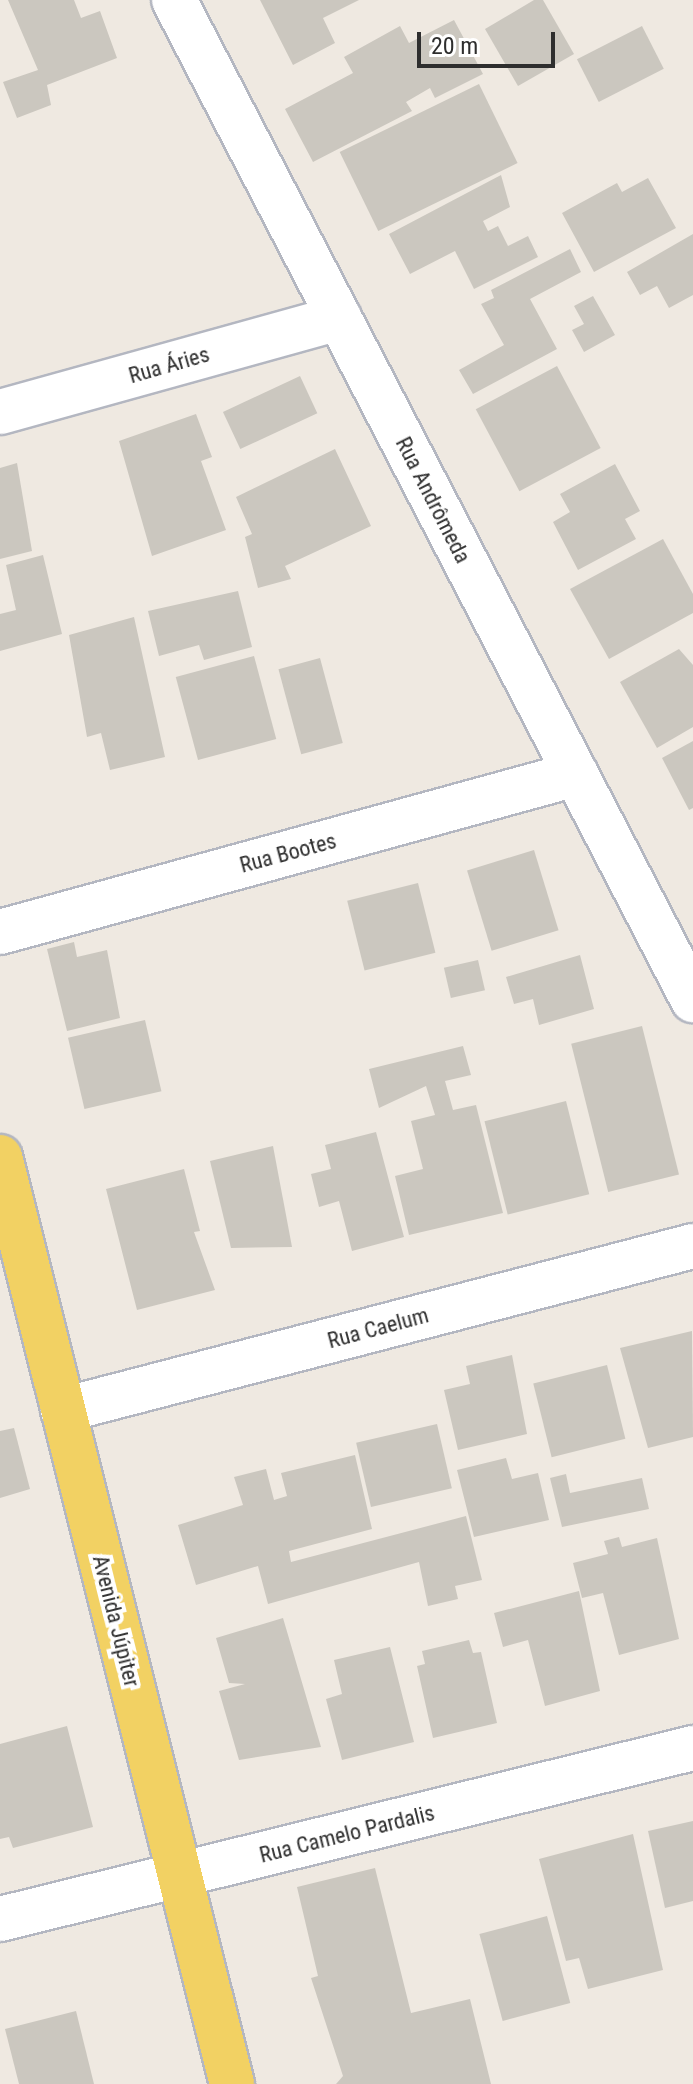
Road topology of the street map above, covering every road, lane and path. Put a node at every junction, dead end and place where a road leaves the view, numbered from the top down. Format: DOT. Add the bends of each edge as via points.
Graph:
graph roads {
  1 [pos="174,0"];
  2 [pos="339,318"];
  3 [pos="0,412"];
  4 [pos="576,774"];
  5 [pos="0,932"];
  6 [pos="693,1000"];
  7 [pos="0,1157"];
  8 [pos="693,1246"];
  9 [pos="63,1410"];
  10 [pos="693,1748"];
  11 [pos="180,1875"];
  12 [pos="0,1919"];
  13 [pos="232,2084"];
  1 -- 2 [label="street, Rua Andrômeda"];
  2 -- 3 [label="street, Rua Áries"];
  2 -- 4 [label="street, Rua Andrômeda"];
  4 -- 5 [label="street, Rua Bootes"];
  4 -- 6 [label="street, Rua Andrômeda"];
  7 -- 9 [label="main road, Avenida Júpiter"];
  8 -- 9 [label="street, Rua Caelum"];
  9 -- 11 [label="main road, Avenida Júpiter"];
  10 -- 11 [label="street, Rua Camelo Pardalis"];
  11 -- 12 [label="street, Rua Camelo Pardalis"];
  11 -- 13 [label="main road, Avenida Júpiter"];
}
